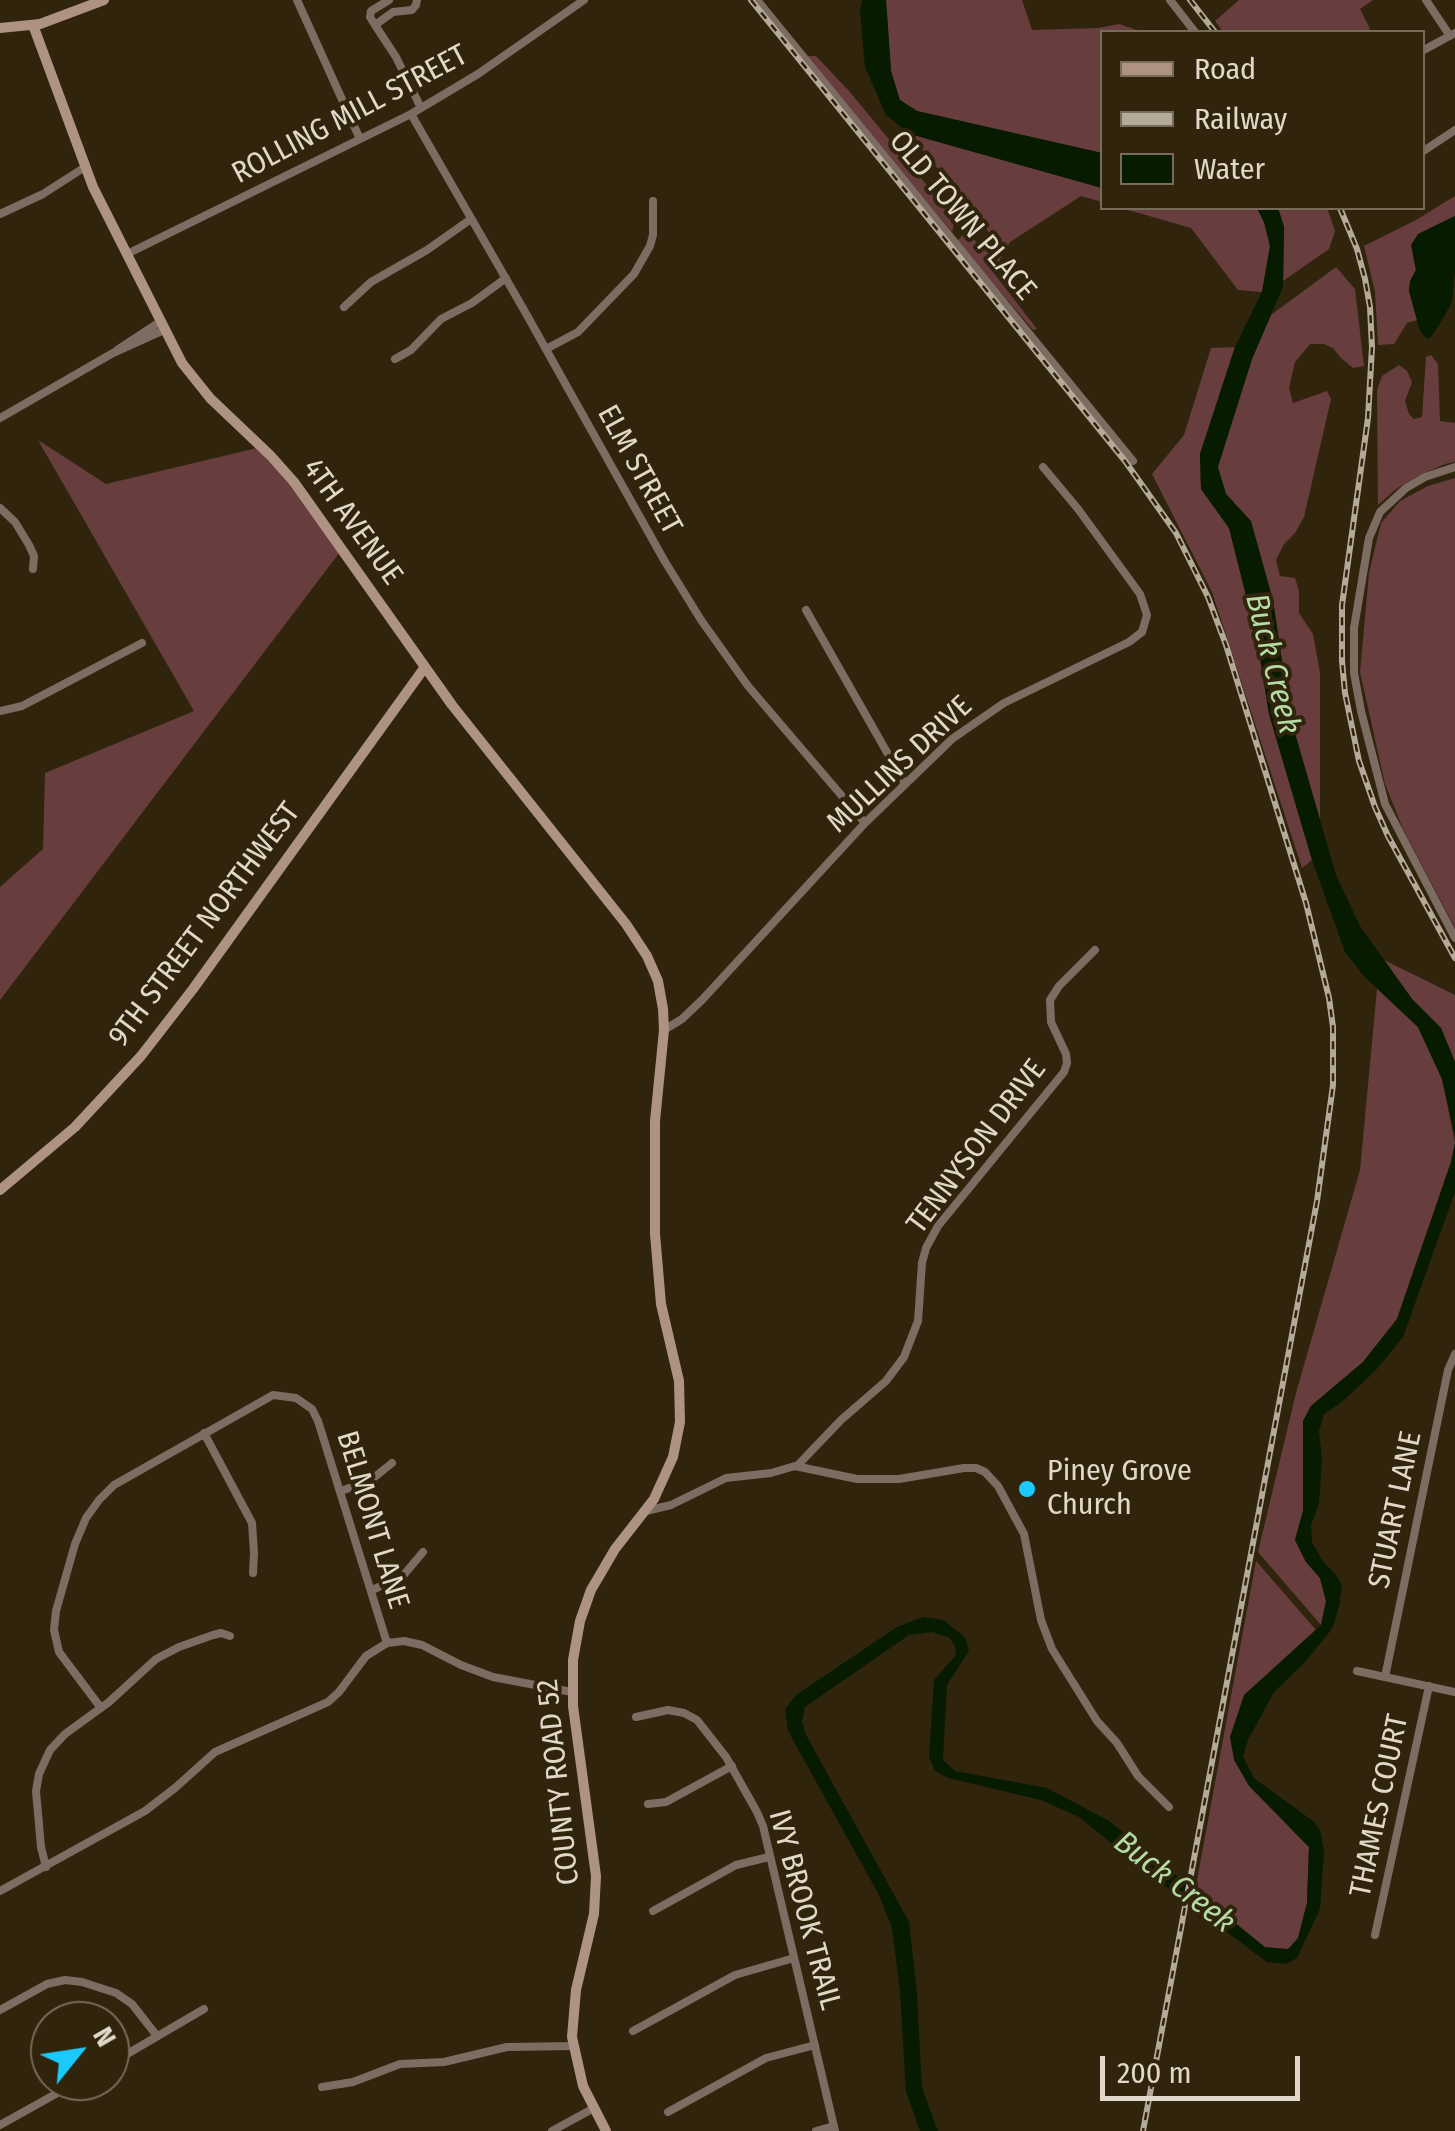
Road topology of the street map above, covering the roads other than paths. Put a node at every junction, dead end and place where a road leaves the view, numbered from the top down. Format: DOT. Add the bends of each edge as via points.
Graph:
graph roads {
  1 [pos="104,0"];
  2 [pos="297,0"];
  3 [pos="390,0"];
  4 [pos="417,0"];
  5 [pos="584,0"];
  6 [pos="757,0"];
  7 [pos="1170,0"];
  8 [pos="1426,0"];
  9 [pos="34,25"];
  10 [pos="376,26"];
  11 [pos="0,28"];
  12 [pos="1194,30"];
  13 [pos="1452,34"];
  14 [pos="1425,49"];
  15 [pos="421,108"];
  16 [pos="411,114"];
  17 [pos="1455,130"];
  18 [pos="360,139"];
  19 [pos="1425,150"];
  20 [pos="85,167"];
  21 [pos="653,201"];
  22 [pos="0,214"];
  23 [pos="470,219"];
  24 [pos="127,254"];
  25 [pos="506,278"];
  26 [pos="344,307"];
  27 [pos="162,326"];
  28 [pos="546,349"];
  29 [pos="395,359"];
  30 [pos="0,418"];
  31 [pos="1133,461"];
  32 [pos="1043,467"];
  33 [pos="1455,467"];
  34 [pos="0,508"];
  35 [pos="33,569"];
  36 [pos="806,610"];
  37 [pos="142,642"];
  38 [pos="425,667"];
  39 [pos="0,711"];
  40 [pos="905,784"];
  41 [pos="864,823"];
  42 [pos="1455,938"];
  43 [pos="1095,950"];
  44 [pos="664,1030"];
  45 [pos="0,1190"];
  46 [pos="1455,1354"];
  47 [pos="204,1433"];
  48 [pos="392,1463"];
  49 [pos="797,1466"];
  50 [pos="341,1491"];
  51 [pos="646,1511"];
  52 [pos="423,1552"];
  53 [pos="252,1572"];
  54 [pos="372,1590"];
  55 [pos="230,1636"];
  56 [pos="387,1643"];
  57 [pos="1357,1671"];
  58 [pos="1385,1677"];
  59 [pos="1428,1686"];
  60 [pos="572,1692"];
  61 [pos="1455,1692"];
  62 [pos="101,1708"];
  63 [pos="636,1717"];
  64 [pos="732,1766"];
  65 [pos="648,1804"];
  66 [pos="1169,1807"];
  67 [pos="770,1857"];
  68 [pos="46,1867"];
  69 [pos="0,1892"];
  70 [pos="652,1911"];
  71 [pos="1376,1935"];
  72 [pos="794,1958"];
  73 [pos="204,2009"];
  74 [pos="0,2010"];
  75 [pos="633,2030"];
  76 [pos="157,2036"];
  77 [pos="815,2044"];
  78 [pos="573,2046"];
  79 [pos="130,2052"];
  80 [pos="322,2087"];
  81 [pos="43,2101"];
  82 [pos="594,2108"];
  83 [pos="668,2112"];
  84 [pos="0,2125"];
  85 [pos="835,2128"];
  86 [pos="552,2131"];
  87 [pos="606,2131"];
  88 [pos="816,2131"];
  1 -- 9 [label="street"];
  2 -- 18 [label="street"];
  3 -- 10 [label="street" via="371,11"];
  4 -- 10 [label="street" via="412,10 393,12"];
  5 -- 15 [label="street, ROLLING MILL STREET"];
  6 -- 31 [label="street, OLD TOWN PLACE"];
  7 -- 12 [label="street"];
  8 -- 13 [label="street"];
  9 -- 11 [label="street"];
  9 -- 20 [label="street, 4TH AVENUE"];
  10 -- 15 [label="street"];
  13 -- 14 [label="street"];
  15 -- 16 [label="street, ROLLING MILL STREET"];
  16 -- 18 [label="street, ROLLING MILL STREET"];
  16 -- 23 [label="street, ELM STREET"];
  17 -- 19 [label="street"];
  18 -- 24 [label="street, ROLLING MILL STREET"];
  20 -- 22 [label="street"];
  20 -- 24 [label="street, 4TH AVENUE"];
  21 -- 28 [label="street" via="653,235 634,274 578,332"];
  23 -- 25 [label="street, ELM STREET"];
  23 -- 26 [label="street"];
  24 -- 27 [label="street, 4TH AVENUE"];
  25 -- 28 [label="street, ELM STREET"];
  25 -- 29 [label="street" via="441,319"];
  27 -- 30 [label="street"];
  27 -- 38 [label="street, 4TH AVENUE" via="202,389 294,482"];
  28 -- 41 [label="street, ELM STREET" via="713,639"];
  32 -- 40 [label="street, MULLINS DRIVE" via="1140,594 1149,625 1129,642 987,713"];
  33 -- 42 [label="street" via="1406,488 1380,512 1369,538 1354,628 1357,692 1385,804"];
  34 -- 35 [label="street" via="29,545"];
  36 -- 40 [label="street"];
  37 -- 39 [label="street" via="22,706"];
  38 -- 44 [label="street, 4TH AVENUE" via="641,946 658,982"];
  38 -- 45 [label="street, 9TH STREET NORTHWEST" via="141,1056 75,1127"];
  40 -- 41 [label="street, MULLINS DRIVE"];
  41 -- 44 [label="street, MULLINS DRIVE" via="702,1000"];
  43 -- 49 [label="street, TENNYSON DRIVE" via="1050,1000 1051,1022 1066,1054 1064,1072 926,1248 918,1320 904,1357"];
  44 -- 51 [label="street, COUNTY ROAD 52" via="654,1234 682,1408 672,1458"];
  46 -- 58 [label="street, STUART LANE"];
  47 -- 50 [label="street, BELMONT LANE" via="267,1397 296,1398 316,1416"];
  47 -- 53 [label="street" via="252,1523"];
  47 -- 62 [label="street, BELMONT LANE" via="114,1486 80,1532 54,1630 60,1652"];
  48 -- 50 [label="street"];
  49 -- 51 [label="street" via="726,1478"];
  49 -- 66 [label="street" via="847,1479 964,1468 990,1476 1024,1534 1052,1649 1138,1776"];
  50 -- 54 [label="street, BELMONT LANE"];
  51 -- 60 [label="street, COUNTY ROAD 52" via="586,1602 575,1640"];
  52 -- 54 [label="street" via="402,1577"];
  54 -- 56 [label="street, BELMONT LANE"];
  55 -- 62 [label="street" via="212,1635 166,1654"];
  56 -- 60 [label="street" via="422,1644 493,1677"];
  56 -- 68 [label="street" via="366,1656 328,1702 215,1752 145,1811"];
  57 -- 58 [label="street"];
  58 -- 59 [label="street"];
  59 -- 61 [label="street"];
  59 -- 71 [label="street, THAMES COURT"];
  60 -- 78 [label="street, COUNTY ROAD 52" via="596,1876"];
  62 -- 68 [label="street" via="59,1740 38,1774"];
  63 -- 64 [label="street, IVY BROOK TRAIL" via="668,1710 691,1716"];
  64 -- 65 [label="street" via="666,1802"];
  64 -- 67 [label="street, IVY BROOK TRAIL" via="760,1820"];
  67 -- 70 [label="street" via="736,1866"];
  67 -- 72 [label="street, IVY BROOK TRAIL"];
  68 -- 69 [label="street"];
  72 -- 75 [label="street" via="735,1975"];
  72 -- 77 [label="street, IVY BROOK TRAIL"];
  73 -- 76 [label="street"];
  74 -- 76 [label="street" via="47,1984 82,1982 124,1998"];
  76 -- 79 [label="street"];
  77 -- 83 [label="street" via="766,2058"];
  77 -- 85 [label="street, IVY BROOK TRAIL"];
  78 -- 80 [label="street" via="507,2047 400,2064"];
  78 -- 82 [label="street, COUNTY ROAD 52"];
  81 -- 84 [label="street"];
  82 -- 86 [label="street"];
  82 -- 87 [label="street, COUNTY ROAD 52"];
  85 -- 88 [label="street"];
}
